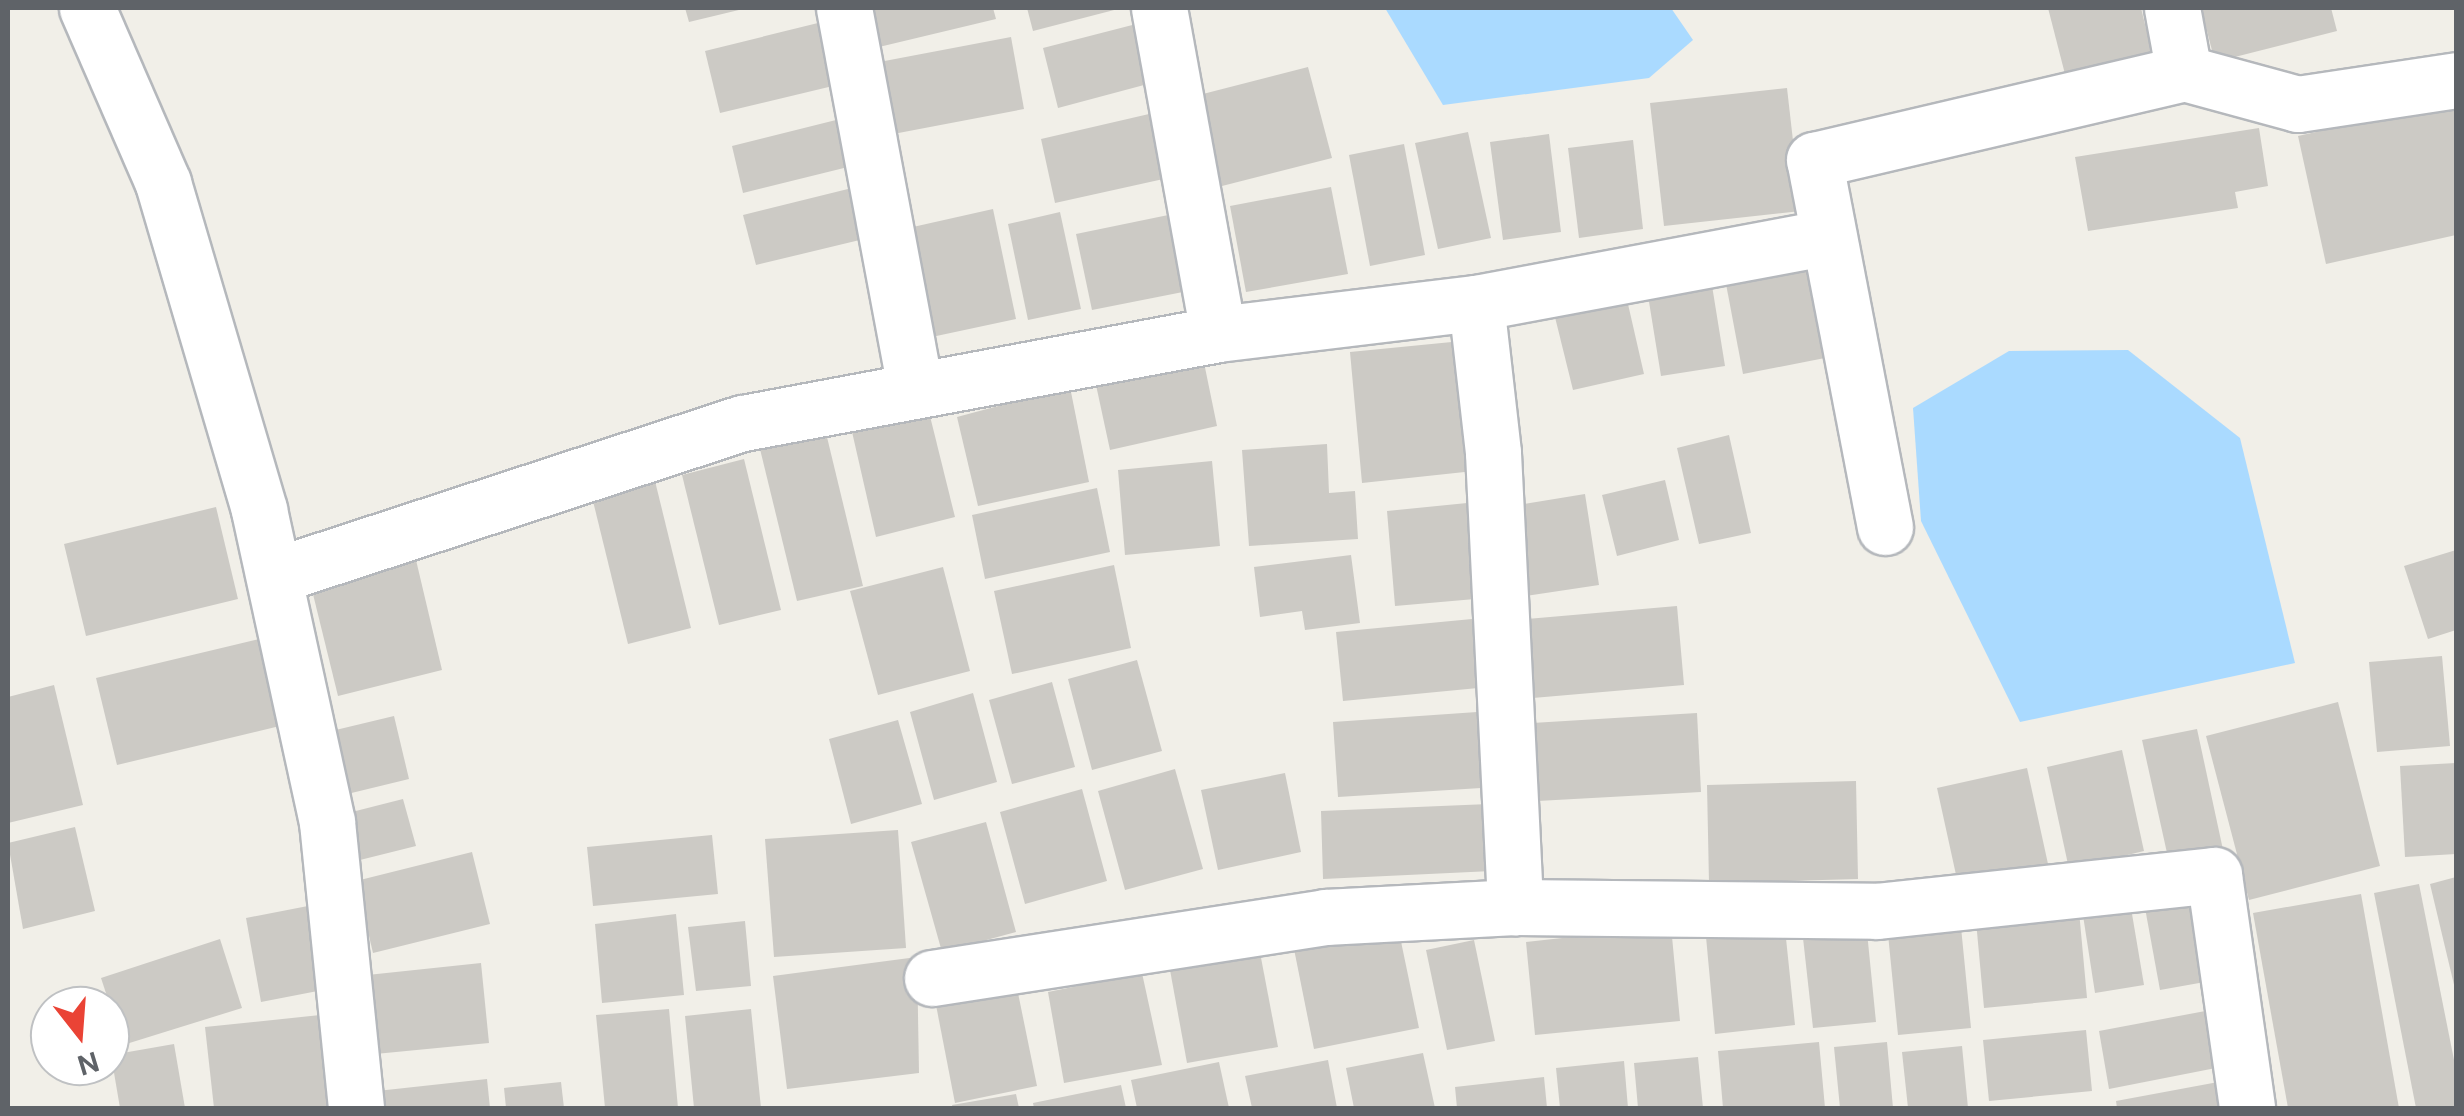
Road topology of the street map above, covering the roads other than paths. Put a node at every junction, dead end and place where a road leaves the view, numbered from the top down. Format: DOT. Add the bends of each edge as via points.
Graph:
graph roads {
  1 [pos="87,8"];
  2 [pos="844,8"];
  3 [pos="1159,8"];
  4 [pos="2172,8"];
  5 [pos="2184,73"];
  6 [pos="2456,80"];
  7 [pos="1825,238"];
  8 [pos="1476,303"];
  9 [pos="1218,334"];
  10 [pos="915,388"];
  11 [pos="1885,527"];
  12 [pos="274,576"];
  13 [pos="1515,907"];
  14 [pos="932,978"];
  15 [pos="356,1108"];
  16 [pos="2247,1108"];
  1 -- 12 [label="street" via="163,183"];
  2 -- 10 [label="street"];
  3 -- 9 [label="street"];
  4 -- 5 [label="street"];
  5 -- 6 [label="street" via="2298,104"];
  5 -- 7 [label="street" via="1814,160"];
  7 -- 8 [label="street"];
  7 -- 11 [label="street"];
  8 -- 9 [label="street"];
  8 -- 13 [label="street" via="1493,452"];
  9 -- 10 [label="street"];
  10 -- 12 [label="street" via="744,422"];
  12 -- 15 [label="street" via="327,822"];
  13 -- 14 [label="street" via="1324,917"];
  13 -- 16 [label="street" via="1877,911 2214,875"];
}
